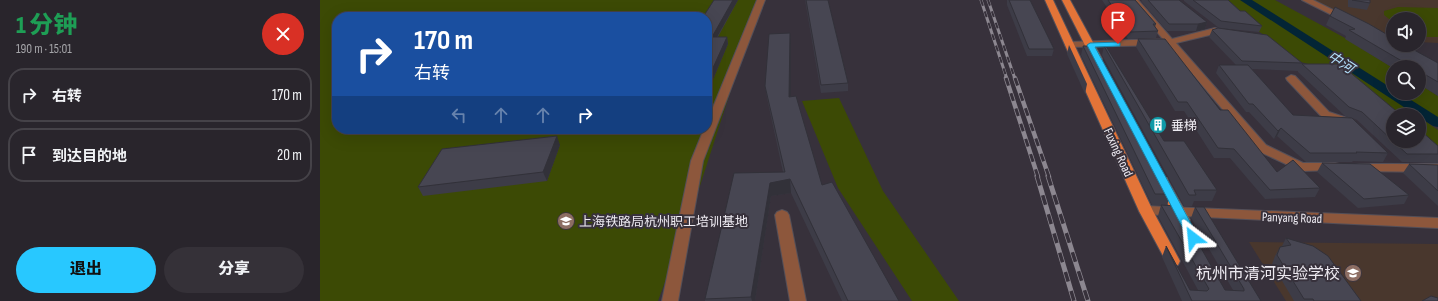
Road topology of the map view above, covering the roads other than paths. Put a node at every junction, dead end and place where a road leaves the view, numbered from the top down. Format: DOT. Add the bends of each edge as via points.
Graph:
graph roads {
  1 [pos="761,0"];
  2 [pos="1049,0"];
  3 [pos="1066,0"];
  4 [pos="1134,0"];
  5 [pos="1306,0"];
  6 [pos="1204,22"];
  7 [pos="1357,24"];
  8 [pos="1170,42"];
  9 [pos="1090,45"];
  10 [pos="1070,46"];
  11 [pos="1101,66"];
  12 [pos="1291,78"];
  13 [pos="712,123"];
  14 [pos="1358,129"];
  15 [pos="708,134"];
  16 [pos="1386,157"];
  17 [pos="1398,168"];
  18 [pos="1438,168"];
  19 [pos="1157,170"];
  20 [pos="1146,211"];
  21 [pos="1179,212"];
  22 [pos="782,215"];
  23 [pos="1438,223"];
  24 [pos="1190,233"];
  25 [pos="1179,273"];
  26 [pos="670,301"];
  27 [pos="798,301"];
  1 -- 13 [label="street"];
  2 -- 10 [label="main road, Fuxing Road"];
  3 -- 9 [label="main road"];
  4 -- 8 [label="street"];
  5 -- 7 [label="street"];
  6 -- 8 [label="street" via="1219,31"];
  8 -- 9 [label="street"];
  8 -- 17 [label="street" via="1262,148 1301,167"];
  9 -- 10 [label="street"];
  9 -- 11 [label="main road"];
  10 -- 20 [label="main road, Fuxing Road"];
  12 -- 14 [label="street" via="1325,114 1352,123"];
  15 -- 26 [label="street" via="697,161"];
  16 -- 17 [label="street"];
  17 -- 18 [label="street"];
  19 -- 21 [label="main road"];
  20 -- 21 [label="street, Panyang Road"];
  20 -- 25 [label="main road, Fuxing Road"];
  21 -- 23 [label="street, Panyang Road"];
  21 -- 24 [label="main road"];
  22 -- 27 [label="street"];
}
